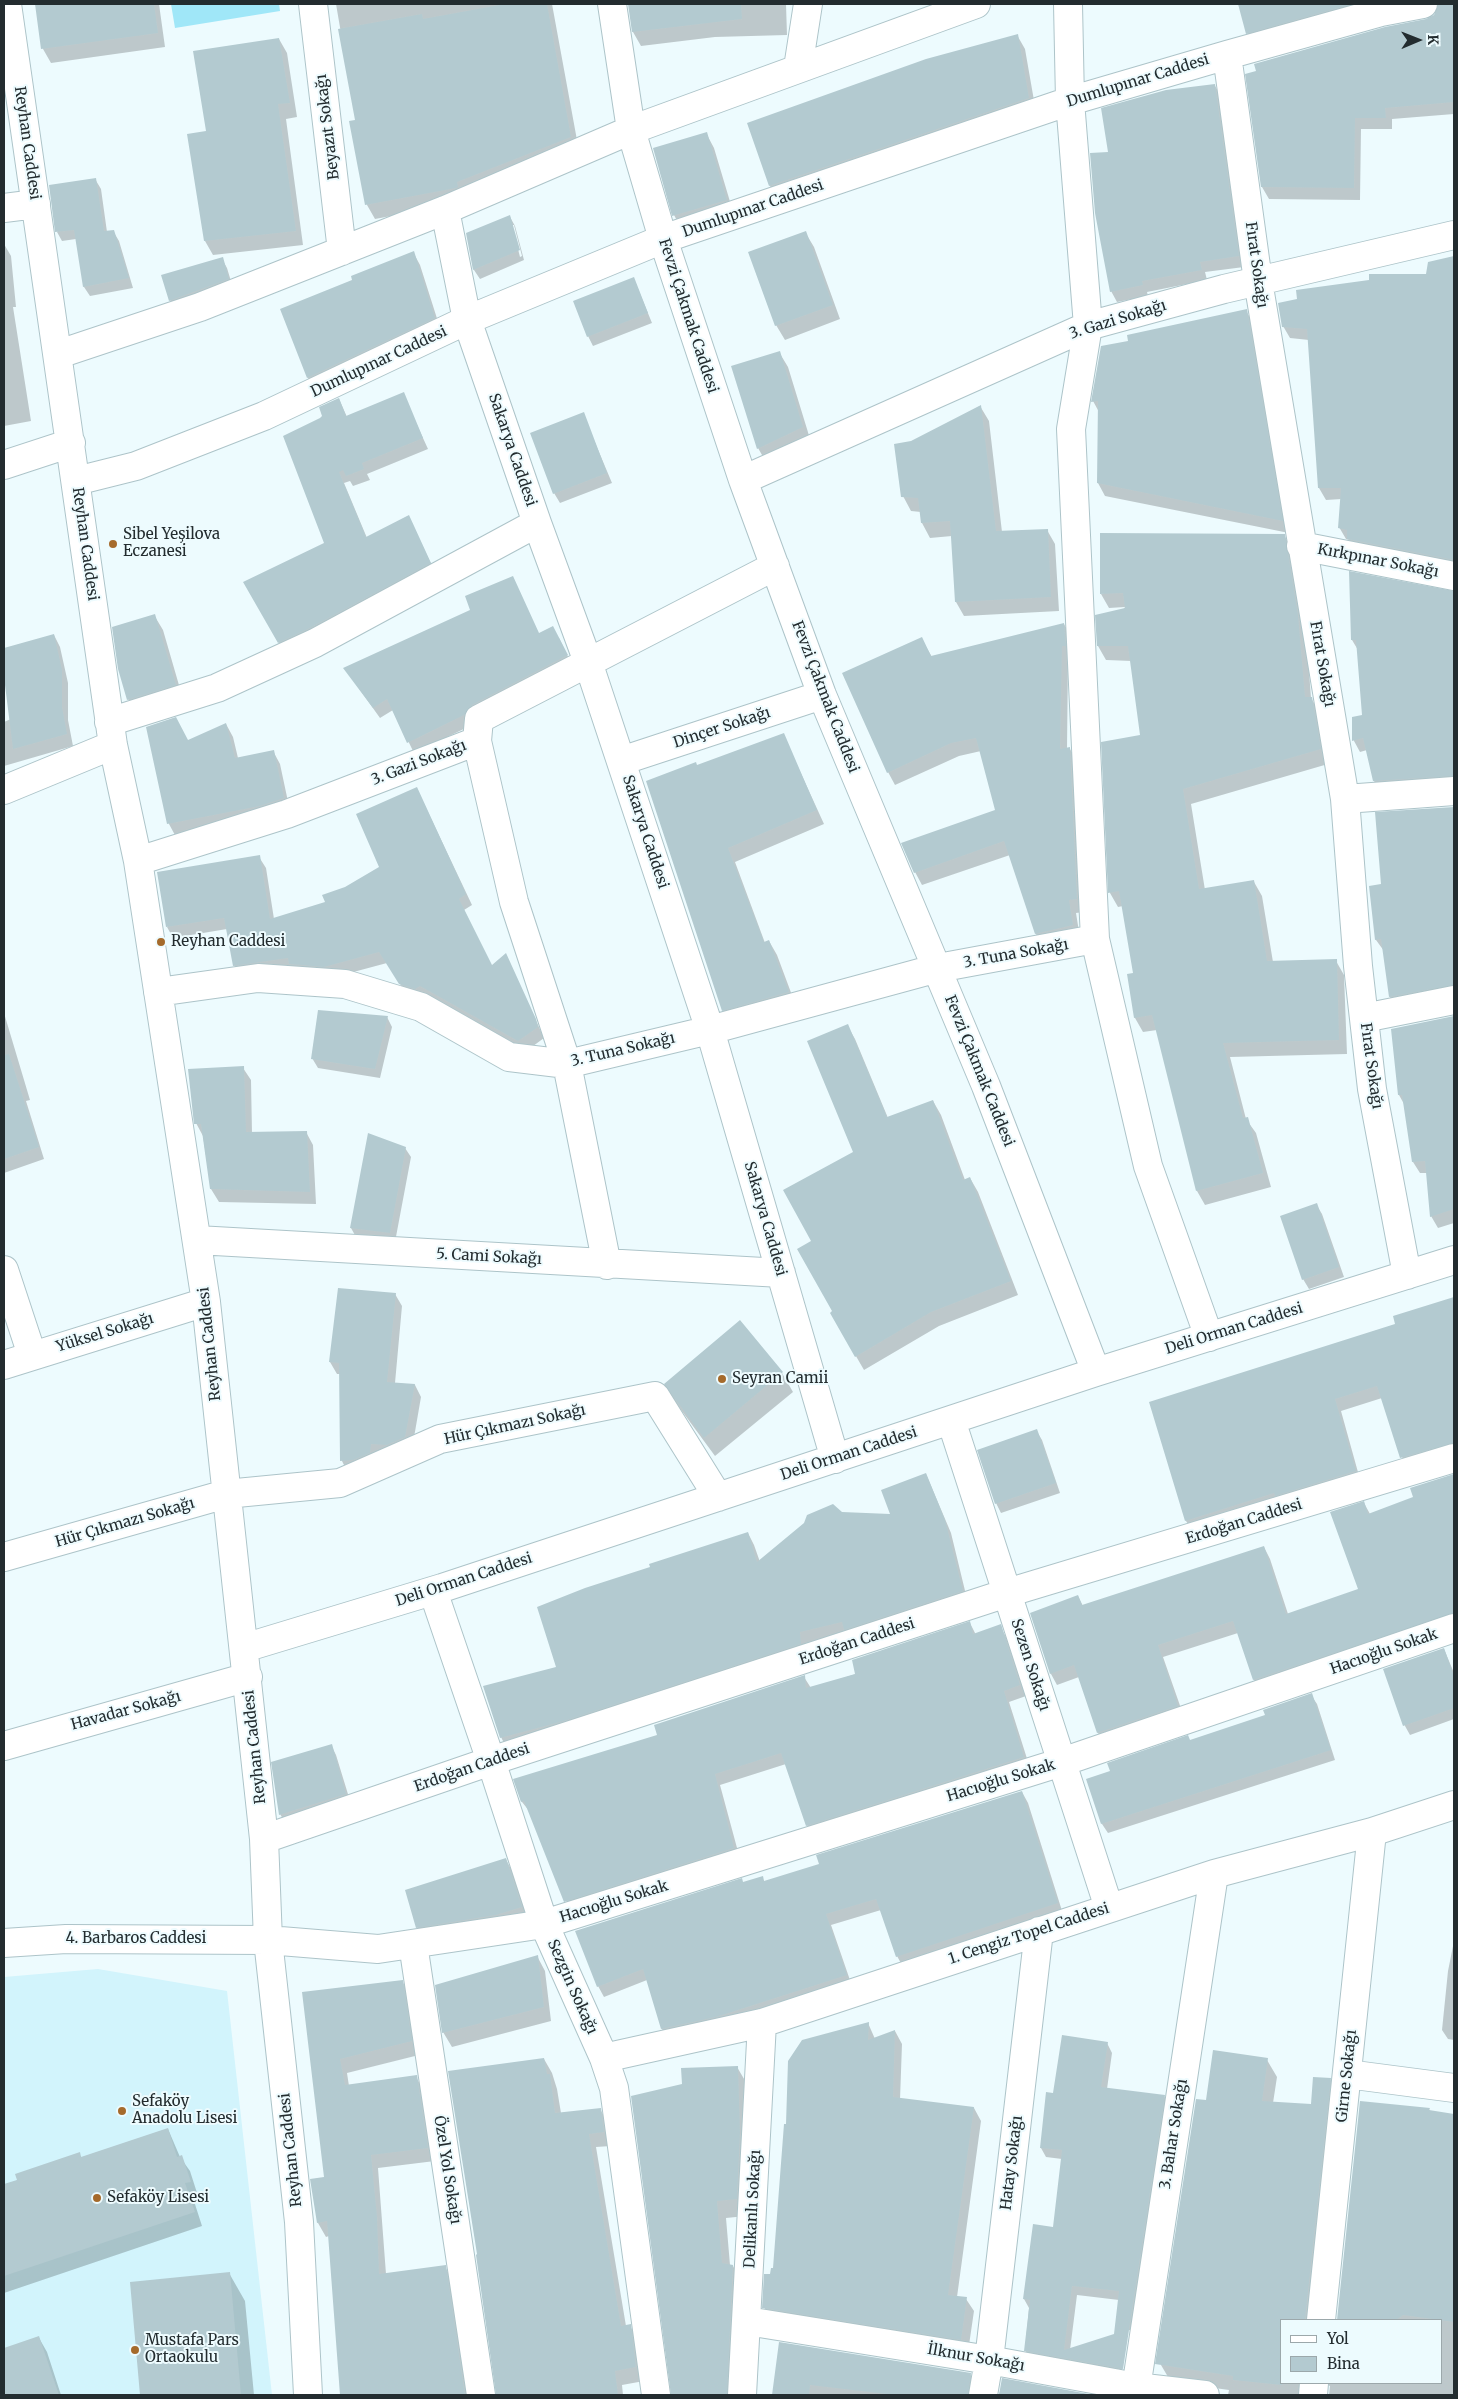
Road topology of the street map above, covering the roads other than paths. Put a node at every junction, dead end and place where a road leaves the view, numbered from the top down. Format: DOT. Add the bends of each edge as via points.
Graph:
graph roads {
  1 [pos="7,4"];
  2 [pos="313,4"];
  3 [pos="612,4"];
  4 [pos="808,4"];
  5 [pos="976,4"];
  6 [pos="1068,4"];
  7 [pos="1423,4"];
  8 [pos="1227,55"];
  9 [pos="798,68"];
  10 [pos="1070,101"];
  11 [pos="630,130"];
  12 [pos="36,204"];
  13 [pos="4,208"];
  14 [pos="445,210"];
  15 [pos="1454,236"];
  16 [pos="663,239"];
  17 [pos="342,251"];
  18 [pos="1258,281"];
  19 [pos="467,320"];
  20 [pos="1088,326"];
  21 [pos="58,354"];
  22 [pos="71,444"];
  23 [pos="4,465"];
  24 [pos="743,480"];
  25 [pos="76,481"];
  26 [pos="537,523"];
  27 [pos="1301,546"];
  28 [pos="776,566"];
  29 [pos="1454,576"];
  30 [pos="588,662"];
  31 [pos="822,695"];
  32 [pos="111,734"];
  33 [pos="477,740"];
  34 [pos="622,761"];
  35 [pos="5,785"];
  36 [pos="1454,791"];
  37 [pos="1345,800"];
  38 [pos="138,861"];
  39 [pos="1095,939"];
  40 [pos="938,968"];
  41 [pos="158,992"];
  42 [pos="1454,1000"];
  43 [pos="1364,1018"];
  44 [pos="710,1030"];
  45 [pos="567,1064"];
  46 [pos="197,1240"];
  47 [pos="1454,1260"];
  48 [pos="607,1265"];
  49 [pos="4,1270"];
  50 [pos="781,1273"];
  51 [pos="1407,1275"];
  52 [pos="206,1302"];
  53 [pos="1209,1337"];
  54 [pos="32,1355"];
  55 [pos="4,1365"];
  56 [pos="1096,1372"];
  57 [pos="951,1420"];
  58 [pos="1454,1458"];
  59 [pos="835,1459"];
  60 [pos="226,1494"];
  61 [pos="718,1497"];
  62 [pos="4,1557"];
  63 [pos="433,1591"];
  64 [pos="1007,1593"];
  65 [pos="1454,1628"];
  66 [pos="244,1648"];
  67 [pos="248,1677"];
  68 [pos="4,1746"];
  69 [pos="491,1761"];
  70 [pos="1062,1762"];
  71 [pos="1454,1805"];
  72 [pos="1372,1832"];
  73 [pos="264,1839"];
  74 [pos="1214,1874"];
  75 [pos="1109,1908"];
  76 [pos="544,1924"];
  77 [pos="1039,1931"];
  78 [pos="268,1940"];
  79 [pos="4,1943"];
  80 [pos="413,1944"];
  81 [pos="762,2024"];
  82 [pos="604,2058"];
  83 [pos="1347,2074"];
  84 [pos="1454,2088"];
  85 [pos="1321,2319"];
  86 [pos="747,2321"];
  87 [pos="989,2360"];
  88 [pos="1136,2391"];
  89 [pos="308,2395"];
  90 [pos="481,2395"];
  91 [pos="656,2395"];
  92 [pos="742,2395"];
  93 [pos="982,2395"];
  94 [pos="1205,2395"];
  1 -- 12 [label="street, Reyhan Caddesi"];
  2 -- 17 [label="street, Beyazıt Sokağı"];
  3 -- 11 [label="street, Fevzi Çakmak Caddesi"];
  4 -- 9 [label="street"];
  5 -- 9 [label="street"];
  6 -- 10 [label="street"];
  7 -- 8 [label="street, Dumlupınar Caddesi" via="1381,12"];
  8 -- 10 [label="street, Dumlupınar Caddesi"];
  8 -- 18 [label="street, Fırat Sokağı"];
  9 -- 11 [label="street"];
  10 -- 16 [label="street, Dumlupınar Caddesi"];
  10 -- 20 [label="street"];
  11 -- 14 [label="street"];
  11 -- 16 [label="street, Fevzi Çakmak Caddesi"];
  12 -- 13 [label="street"];
  12 -- 21 [label="street, Reyhan Caddesi"];
  14 -- 17 [label="street"];
  14 -- 19 [label="street, Sakarya Caddesi"];
  15 -- 18 [label="street, 3. Gazi Sokağı"];
  16 -- 19 [label="street, Dumlupınar Caddesi"];
  16 -- 24 [label="street, Fevzi Çakmak Caddesi"];
  17 -- 21 [label="street" via="200,307"];
  18 -- 20 [label="street, 3. Gazi Sokağı"];
  18 -- 27 [label="street, Fırat Sokağı"];
  19 -- 25 [label="street, Dumlupınar Caddesi" via="264,416 136,466"];
  19 -- 26 [label="street, Sakarya Caddesi"];
  20 -- 24 [label="street, 3. Gazi Sokağı"];
  20 -- 39 [label="street" via="1071,429"];
  21 -- 22 [label="street, Reyhan Caddesi"];
  22 -- 23 [label="street"];
  22 -- 25 [label="street, Reyhan Caddesi"];
  24 -- 28 [label="street, Fevzi Çakmak Caddesi"];
  25 -- 32 [label="street, Reyhan Caddesi"];
  26 -- 30 [label="street, Sakarya Caddesi"];
  26 -- 32 [label="street" via="315,643"];
  27 -- 29 [label="street, Kırkpınar Sokağı"];
  27 -- 37 [label="street, Fırat Sokağı"];
  28 -- 30 [label="street, 3. Gazi Sokağı"];
  28 -- 31 [label="street, Fevzi Çakmak Caddesi"];
  30 -- 33 [label="street, 3. Gazi Sokağı" via="479,719"];
  30 -- 34 [label="street, Sakarya Caddesi"];
  31 -- 34 [label="street, Dinçer Sokağı"];
  31 -- 40 [label="street, Fevzi Çakmak Caddesi"];
  32 -- 35 [label="street"];
  32 -- 38 [label="street, Reyhan Caddesi"];
  33 -- 38 [label="street, 3. Gazi Sokağı" via="286,814"];
  33 -- 45 [label="street" via="514,902"];
  34 -- 44 [label="street, Sakarya Caddesi"];
  36 -- 37 [label="street"];
  37 -- 43 [label="street, Fırat Sokağı"];
  38 -- 41 [label="street, Reyhan Caddesi"];
  39 -- 40 [label="street, 3. Tuna Sokağı"];
  39 -- 53 [label="street" via="1148,1166"];
  40 -- 44 [label="street, 3. Tuna Sokağı"];
  40 -- 56 [label="street, Fevzi Çakmak Caddesi"];
  41 -- 45 [label="street, 3. Tuna Sokağı" via="258,978 345,984 421,1007 509,1057"];
  41 -- 46 [label="street, Reyhan Caddesi"];
  42 -- 43 [label="street"];
  43 -- 51 [label="street, Fırat Sokağı" via="1372,1089"];
  44 -- 45 [label="street, 3. Tuna Sokağı"];
  44 -- 50 [label="street, Sakarya Caddesi"];
  45 -- 48 [label="street"];
  46 -- 48 [label="street, 5. Cami Sokağı"];
  46 -- 52 [label="street, Reyhan Caddesi"];
  47 -- 51 [label="street, Deli Orman Caddesi"];
  48 -- 50 [label="street, 5. Cami Sokağı"];
  49 -- 54 [label="street"];
  50 -- 59 [label="street, Sakarya Caddesi"];
  51 -- 53 [label="street, Deli Orman Caddesi"];
  52 -- 54 [label="street, Yüksel Sokağı"];
  52 -- 60 [label="street, Reyhan Caddesi"];
  53 -- 56 [label="street, Deli Orman Caddesi"];
  54 -- 55 [label="street, Yüksel Sokağı"];
  56 -- 57 [label="street, Deli Orman Caddesi"];
  57 -- 59 [label="street, Deli Orman Caddesi"];
  57 -- 64 [label="street, Sezen Sokağı"];
  58 -- 64 [label="street, Erdoğan Caddesi"];
  59 -- 61 [label="street, Deli Orman Caddesi"];
  60 -- 61 [label="street, Hür Çıkmazı Sokağı" via="340,1483 440,1439 655,1396"];
  60 -- 62 [label="street, Hür Çıkmazı Sokağı"];
  60 -- 66 [label="street, Reyhan Caddesi"];
  61 -- 63 [label="street, Deli Orman Caddesi"];
  63 -- 66 [label="street, Deli Orman Caddesi"];
  63 -- 69 [label="street, Sezgin Sokağı"];
  64 -- 69 [label="street, Erdoğan Caddesi"];
  64 -- 70 [label="street, Sezen Sokağı"];
  65 -- 70 [label="street, Hacıoğlu Sokak"];
  66 -- 67 [label="street, Reyhan Caddesi"];
  67 -- 68 [label="street, Havadar Sokağı"];
  67 -- 73 [label="street, Reyhan Caddesi"];
  69 -- 73 [label="street, Erdoğan Caddesi"];
  69 -- 76 [label="street, Sezgin Sokağı"];
  70 -- 75 [label="street, Sezen Sokağı"];
  70 -- 76 [label="street, Hacıoğlu Sokak"];
  71 -- 72 [label="street, 1. Cengiz Topel Caddesi"];
  72 -- 74 [label="street, 1. Cengiz Topel Caddesi"];
  72 -- 83 [label="street, Girne Sokağı"];
  73 -- 78 [label="street, Reyhan Caddesi"];
  74 -- 75 [label="street, 1. Cengiz Topel Caddesi"];
  74 -- 88 [label="street, 3. Bahar Sokağı"];
  75 -- 77 [label="street, 1. Cengiz Topel Caddesi"];
  76 -- 80 [label="street, Hacıoğlu Sokak"];
  76 -- 82 [label="street, Sezgin Sokağı"];
  77 -- 81 [label="street, 1. Cengiz Topel Caddesi"];
  77 -- 87 [label="street, Hatay Sokağı"];
  78 -- 79 [label="street, 4. Barbaros Caddesi" via="66,1939"];
  78 -- 80 [label="street, 4. Barbaros Caddesi" via="378,1950"];
  78 -- 89 [label="street, Reyhan Caddesi" via="299,2222"];
  80 -- 90 [label="street, Özel Yol Sokağı"];
  81 -- 82 [label="street, 1. Cengiz Topel Caddesi"];
  81 -- 86 [label="street, Delikanlı Sokağı"];
  82 -- 91 [label="street, Sezgin Sokağı" via="614,2088"];
  83 -- 84 [label="street"];
  83 -- 85 [label="street, Girne Sokağı"];
  86 -- 87 [label="street, İlknur Sokağı"];
  86 -- 92 [label="street, Delikanlı Sokağı"];
  87 -- 88 [label="street, İlknur Sokağı"];
  87 -- 93 [label="street, Hatay Sokağı"];
  88 -- 94 [label="street, İlknur Sokağı"];
}
